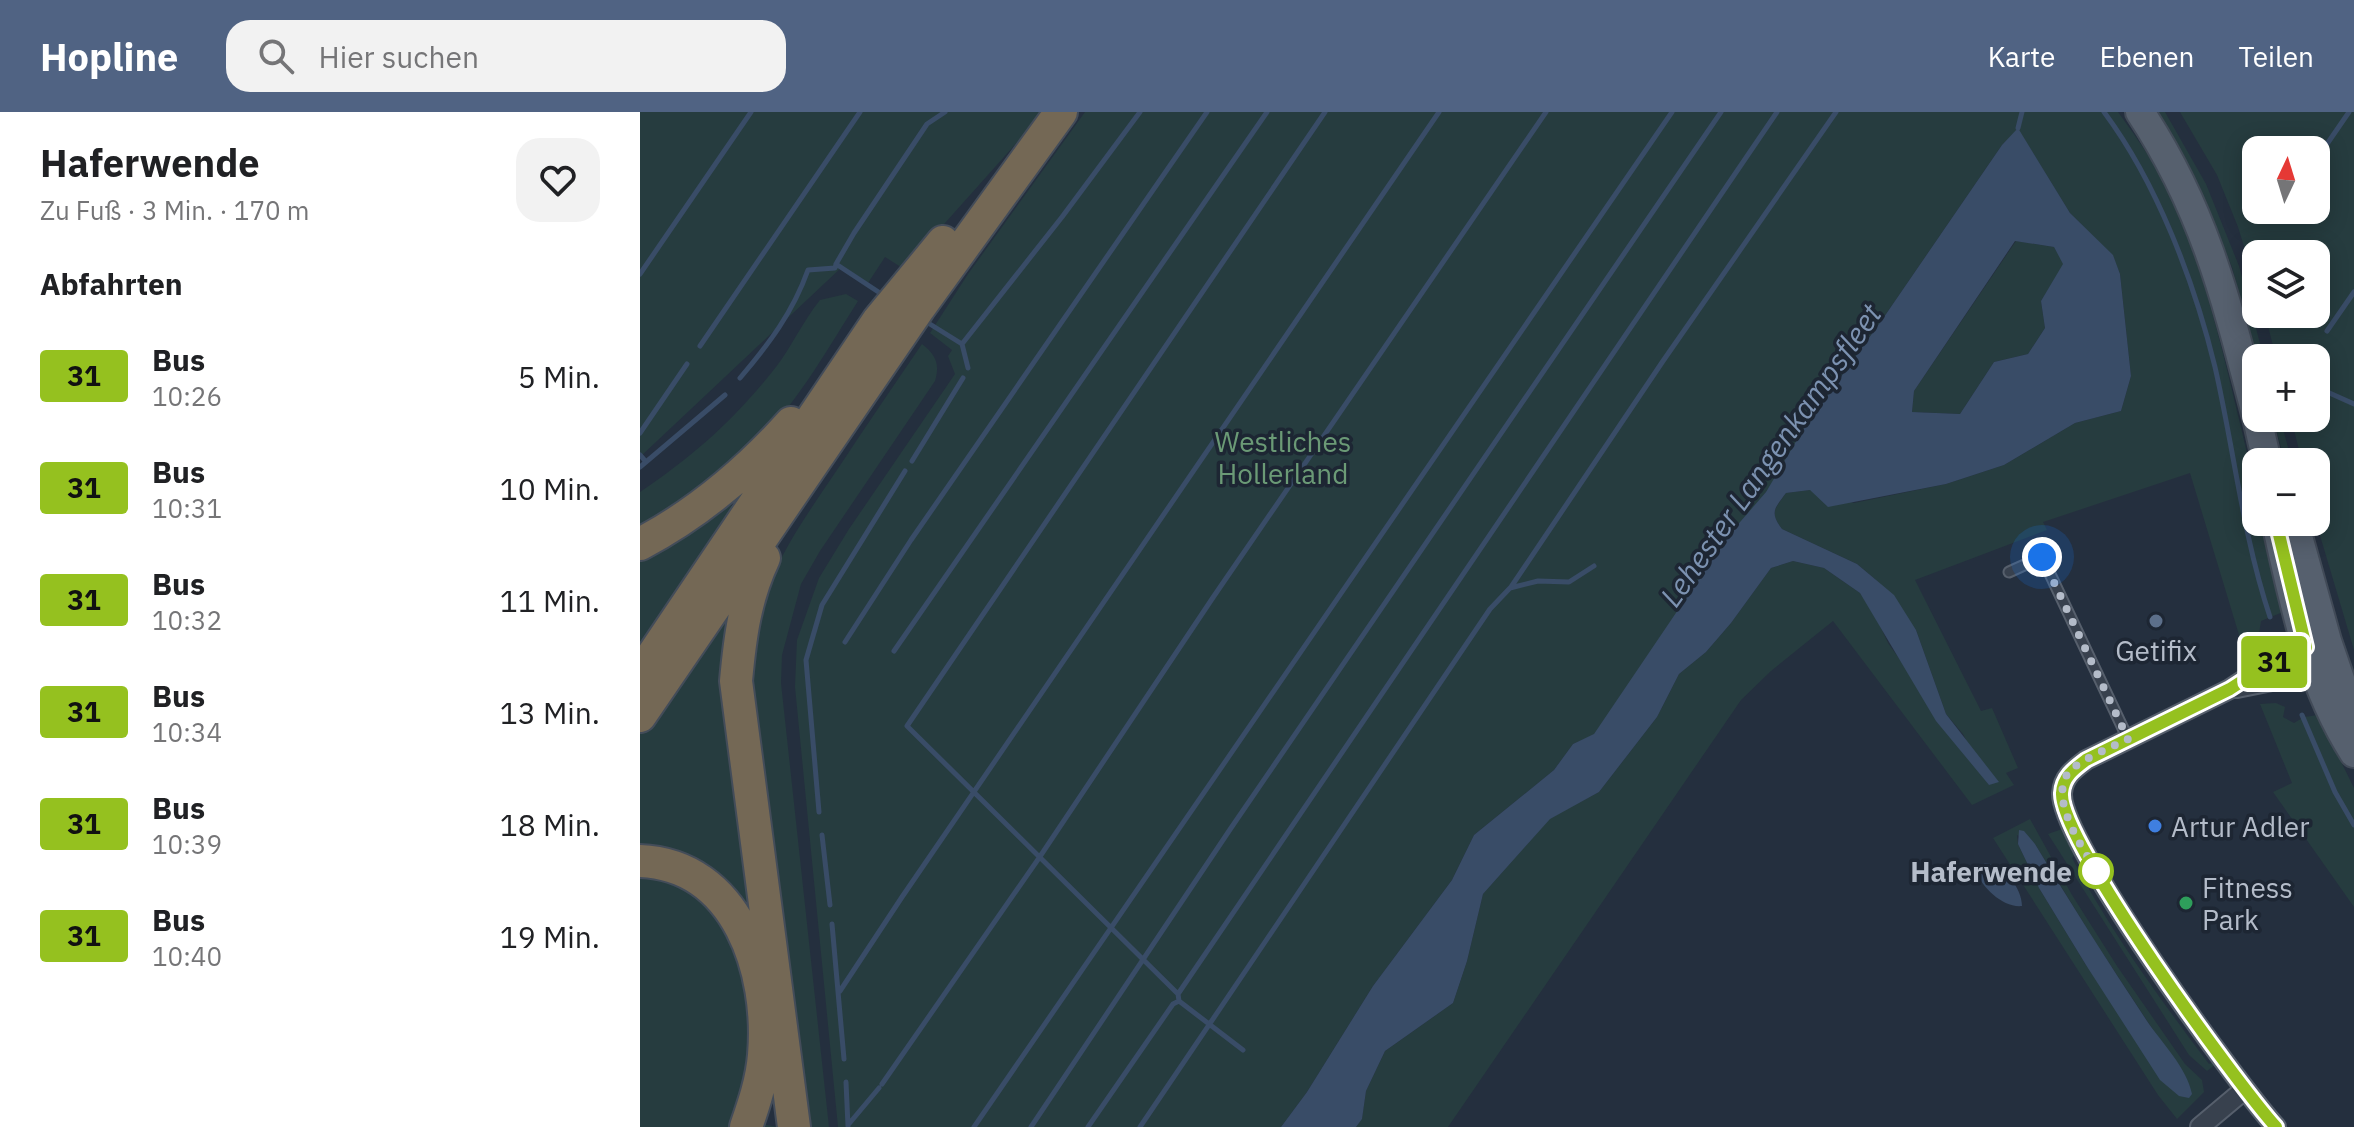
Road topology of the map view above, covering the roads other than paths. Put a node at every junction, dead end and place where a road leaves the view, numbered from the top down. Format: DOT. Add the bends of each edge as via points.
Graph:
graph roads {
  1 [pos="2140,112"];
  2 [pos="1055,120"];
  3 [pos="899,315"];
  4 [pos="2242,362"];
  5 [pos="820,406"];
  6 [pos="800,485"];
  7 [pos="2281,536"];
  8 [pos="2297,536"];
  9 [pos="640,544"];
  10 [pos="2009,572"];
  11 [pos="2321,657"];
  12 [pos="640,674"];
  13 [pos="2230,689"];
  14 [pos="640,716"];
  15 [pos="2354,720"];
  16 [pos="2128,739"];
  17 [pos="2354,753"];
  18 [pos="640,861"];
  19 [pos="2244,1090"];
  20 [pos="746,1127"];
  21 [pos="794,1127"];
  22 [pos="2200,1127"];
  23 [pos="2276,1127"];
  1 -- 4 [label="main road" via="2171,161 2203,231"];
  2 -- 3 [label="highway" via="988,189"];
  3 -- 5 [label="highway"];
  3 -- 6 [label="highway"];
  5 -- 9 [label="highway" via="799,413 738,478 705,504"];
  5 -- 12 [label="highway"];
  6 -- 14 [label="highway"];
  6 -- 21 [label="highway" via="751,586 736,681"];
  7 -- 11 [label="main road"];
  8 -- 11 [label="main road"];
  10 -- 16 [label="lane" via="2042,557"];
  11 -- 13 [label="street"];
  11 -- 13 [label="street" via="2267,665"];
  11 -- 15 [label="main road"];
  11 -- 17 [label="main road" via="2339,730"];
  13 -- 16 [label="street"];
  16 -- 19 [label="street" via="2068,774 2062,794 2065,815 2127,921"];
  18 -- 20 [label="highway" via="691,874 711,886 745,932 758,968 764,1044"];
  19 -- 22 [label="street"];
  19 -- 23 [label="street"];
}
